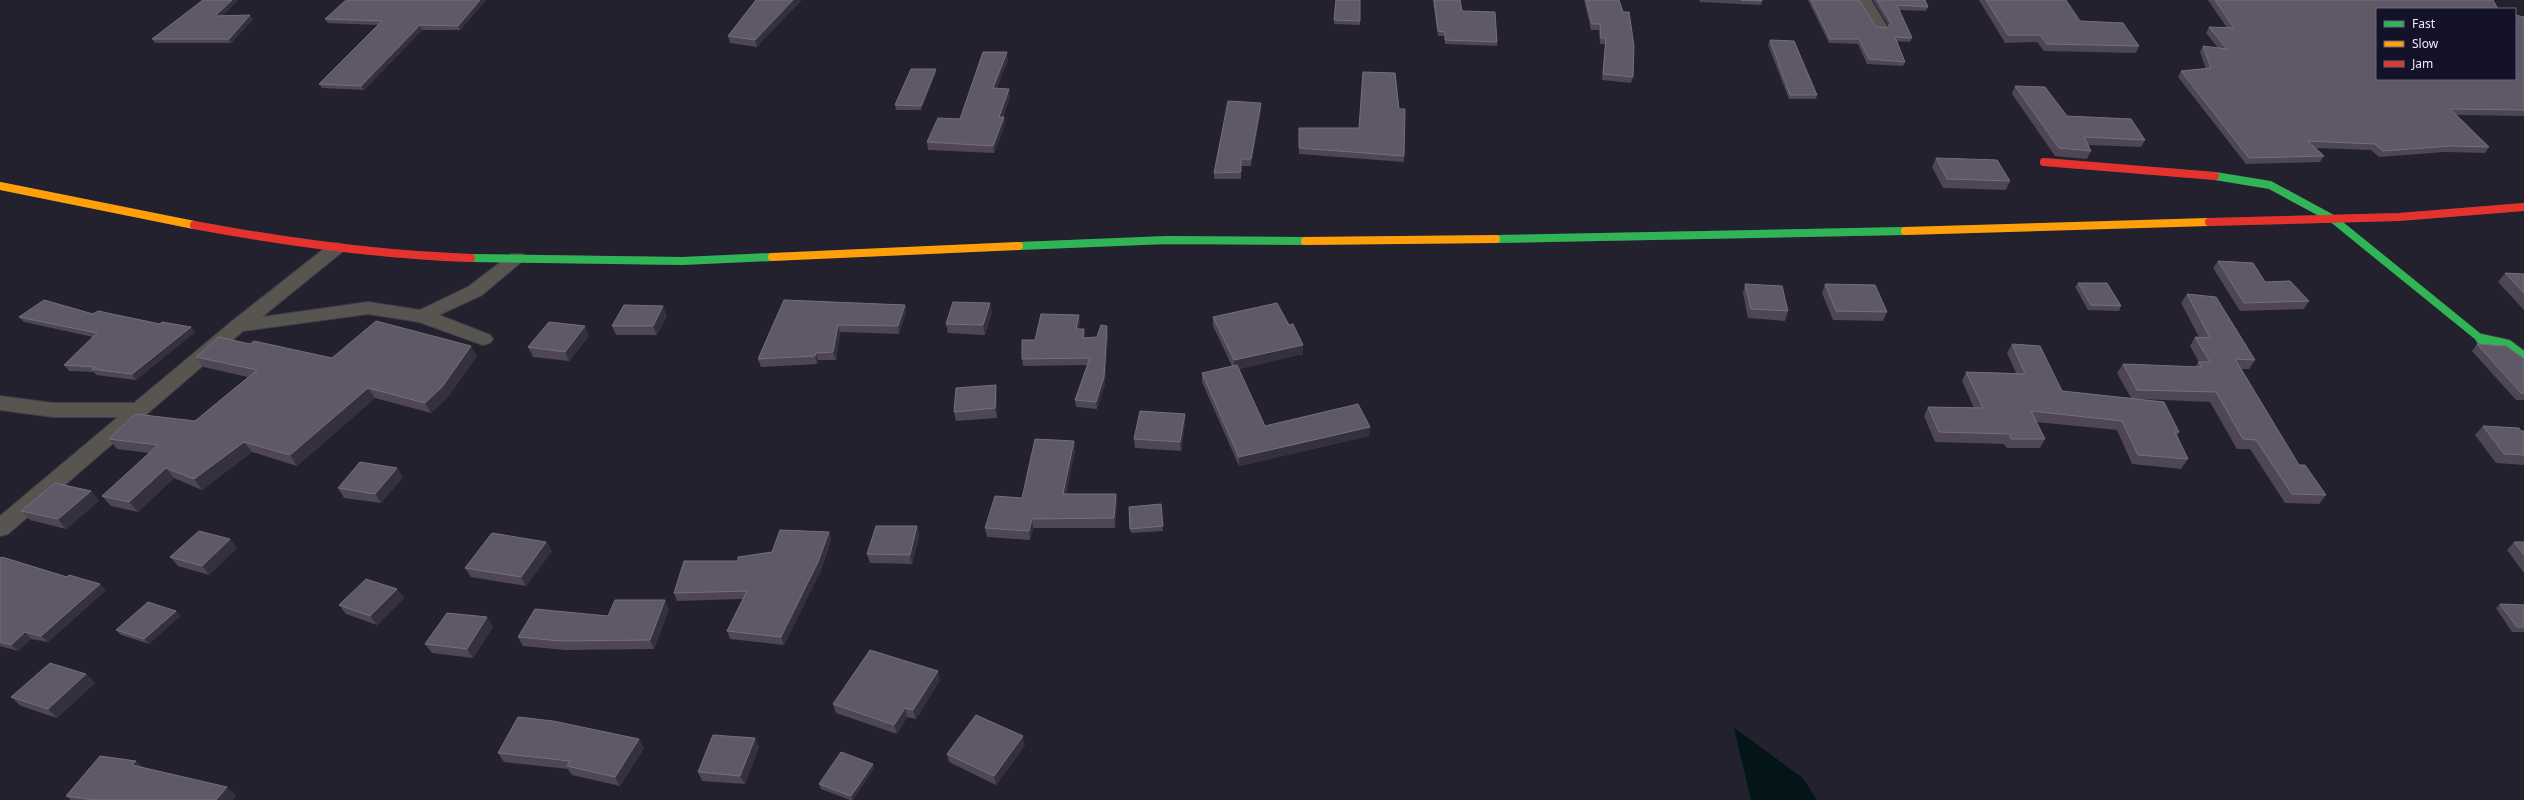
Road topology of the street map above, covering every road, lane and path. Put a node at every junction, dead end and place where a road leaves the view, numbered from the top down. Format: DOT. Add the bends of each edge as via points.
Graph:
graph roads {
  1 [pos="1864,0"];
  2 [pos="1881,28"];
  3 [pos="2044,162"];
  4 [pos="0,186"];
  5 [pos="2524,207"];
  6 [pos="2333,219"];
  7 [pos="336,248"];
  8 [pos="517,258"];
  9 [pos="422,316"];
  10 [pos="238,326"];
  11 [pos="483,339"];
  12 [pos="2524,357"];
  13 [pos="0,403"];
  14 [pos="138,410"];
  15 [pos="0,528"];
  1 -- 2 [label="street"];
  3 -- 6 [label="main road" via="2200,173 2270,185"];
  4 -- 7 [label="main road" via="274,241"];
  5 -- 6 [label="main road" via="2399,217"];
  6 -- 8 [label="main road" via="1760,235 1368,241 1167,240 682,261"];
  6 -- 12 [label="main road" via="2481,339 2508,345"];
  7 -- 8 [label="main road" via="415,257"];
  7 -- 10 [label="street"];
  8 -- 9 [label="street" via="475,291"];
  9 -- 10 [label="street" via="368,308"];
  9 -- 11 [label="street"];
  10 -- 14 [label="street"];
  13 -- 14 [label="street" via="53,410"];
  14 -- 15 [label="street"];
}
